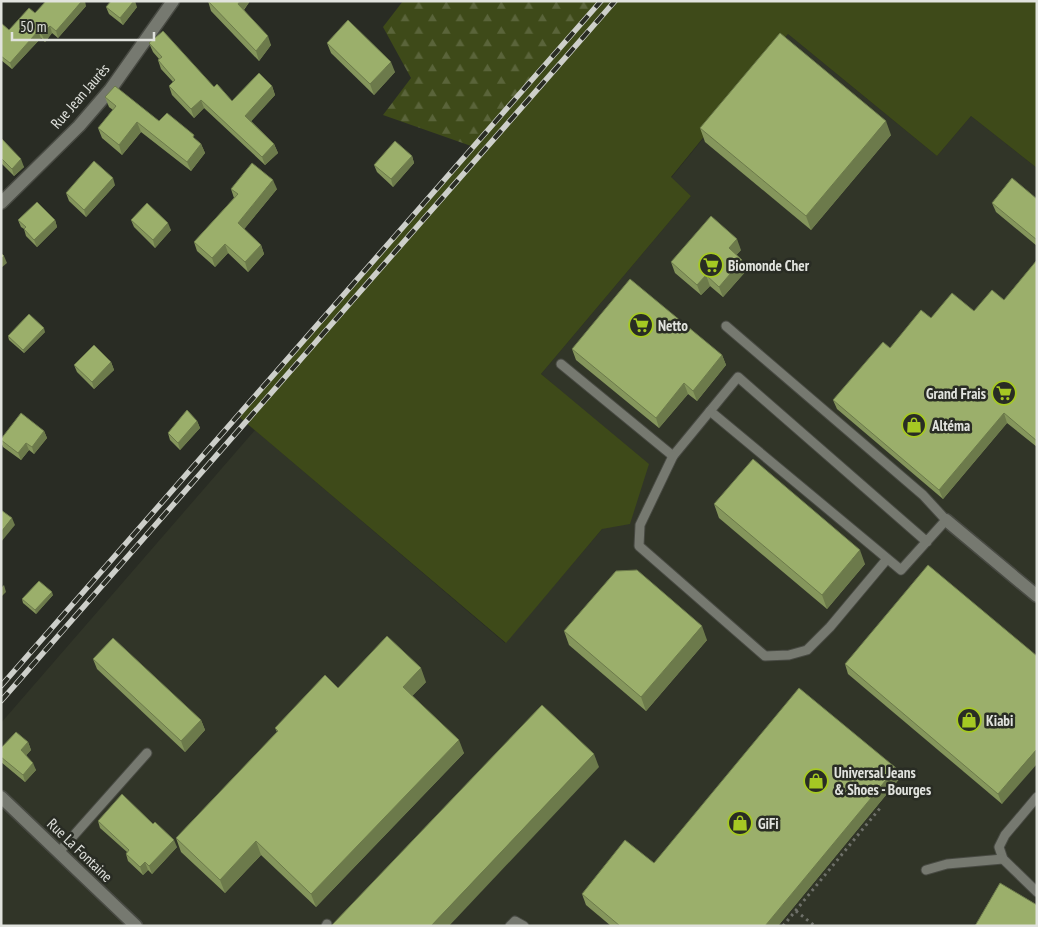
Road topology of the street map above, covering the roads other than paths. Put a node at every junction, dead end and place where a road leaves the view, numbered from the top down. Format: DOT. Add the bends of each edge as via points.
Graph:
graph roads {
  1 [pos="173,1"];
  2 [pos="1,202"];
  3 [pos="726,326"];
  4 [pos="561,364"];
  5 [pos="710,411"];
  6 [pos="673,456"];
  7 [pos="946,520"];
  8 [pos="927,542"];
  9 [pos="886,559"];
  10 [pos="1037,596"];
  11 [pos="147,753"];
  12 [pos="1,797"];
  13 [pos="1037,798"];
  14 [pos="59,852"];
  15 [pos="1003,860"];
  16 [pos="926,870"];
  17 [pos="1037,892"];
  18 [pos="136,926"];
  19 [pos="510,926"];
  20 [pos="524,926"];
  1 -- 2 [label="street, Rue Jean Jaurès" via="110,90"];
  3 -- 7 [label="lane" via="923,495"];
  4 -- 6 [label="lane"];
  5 -- 6 [label="lane"];
  5 -- 8 [label="lane" via="738,377"];
  5 -- 9 [label="lane"];
  6 -- 9 [label="lane" via="640,525 639,546 765,656 807,650"];
  7 -- 8 [label="lane"];
  7 -- 10 [label="street"];
  8 -- 9 [label="lane" via="900,570"];
  11 -- 14 [label="lane"];
  12 -- 14 [label="street, Rue La Fontaine"];
  13 -- 15 [label="lane" via="1005,835 999,847"];
  14 -- 18 [label="street, Rue La Fontaine"];
  15 -- 16 [label="lane" via="947,864"];
  15 -- 17 [label="lane"];
  19 -- 20 [label="lane" via="515,921"];
}
